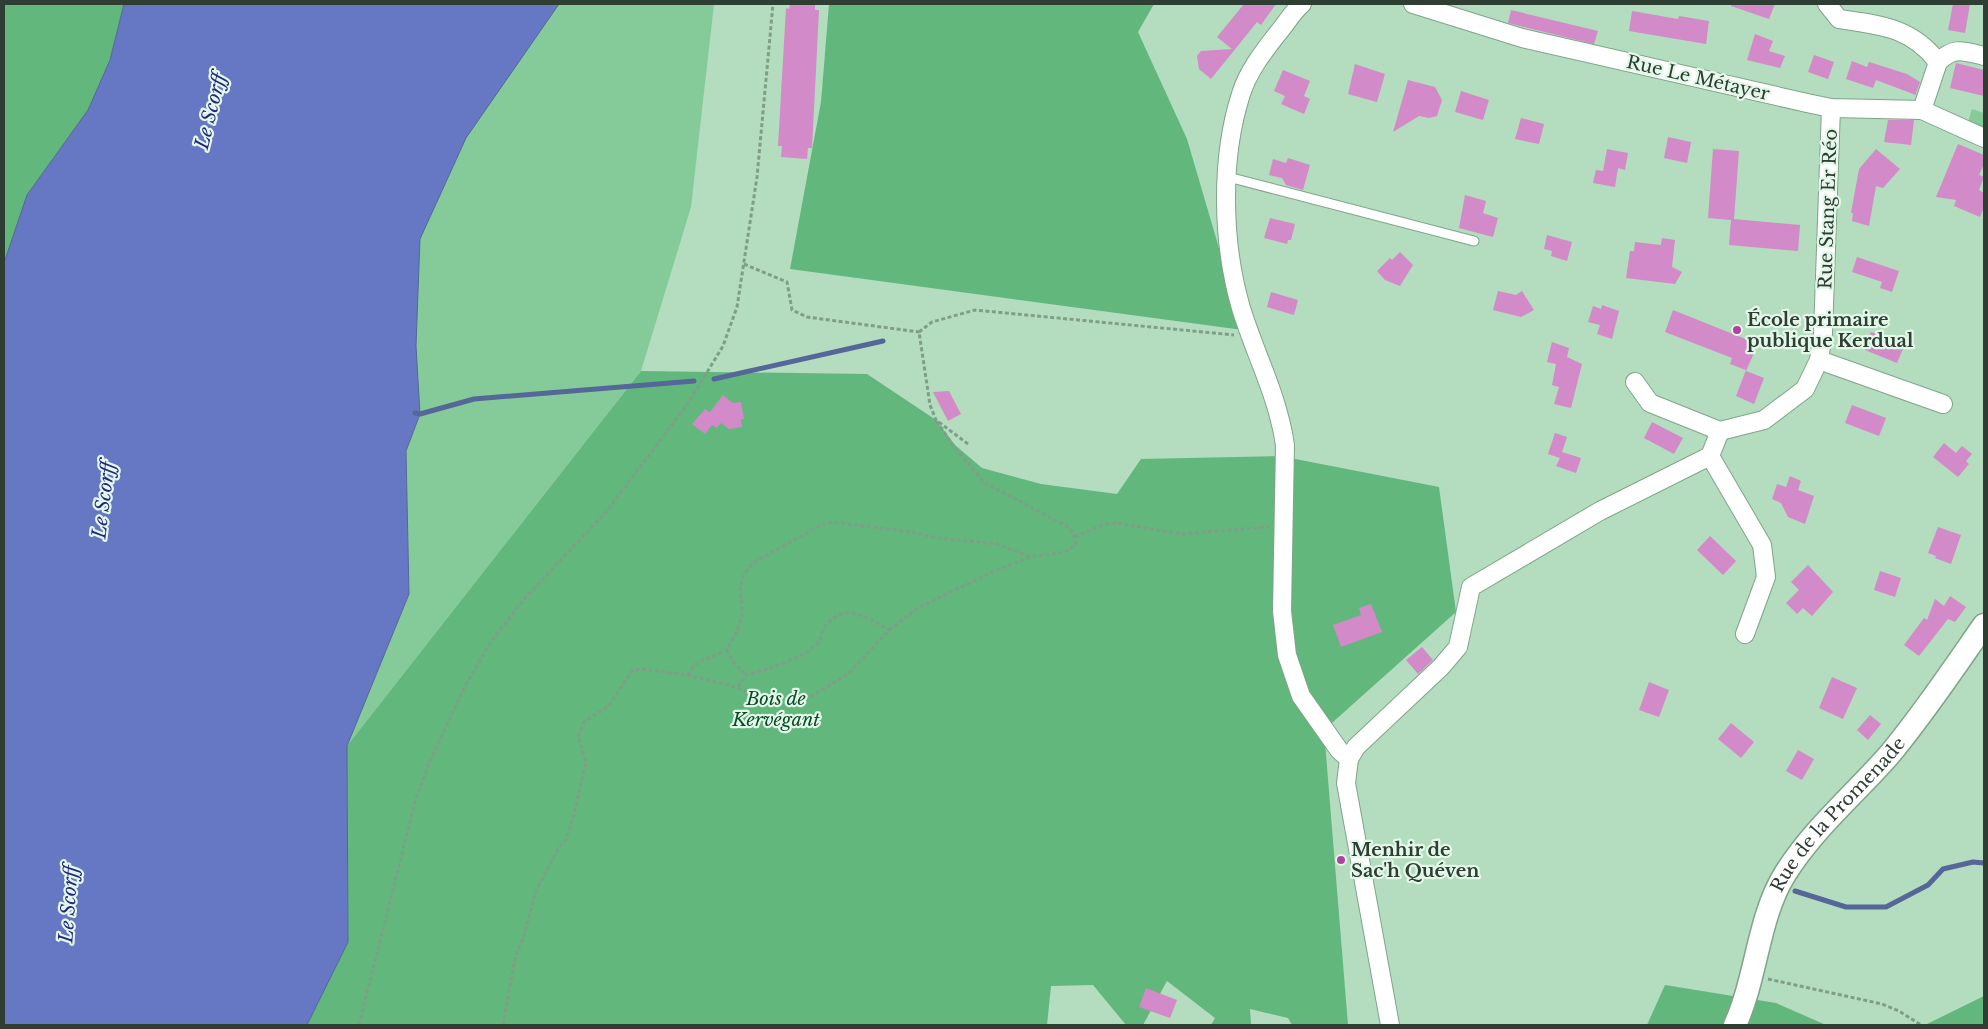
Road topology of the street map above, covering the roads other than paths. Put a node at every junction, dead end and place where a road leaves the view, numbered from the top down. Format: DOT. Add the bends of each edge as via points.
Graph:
graph roads {
  1 [pos="1301,4"];
  2 [pos="1413,4"];
  3 [pos="1827,4"];
  4 [pos="1984,56"];
  5 [pos="1938,62"];
  6 [pos="1831,108"];
  7 [pos="1922,110"];
  8 [pos="1984,138"];
  9 [pos="1228,177"];
  10 [pos="1474,241"];
  11 [pos="1819,360"];
  12 [pos="1635,382"];
  13 [pos="1943,404"];
  14 [pos="1720,431"];
  15 [pos="1710,456"];
  16 [pos="1984,625"];
  17 [pos="1745,634"];
  18 [pos="1349,759"];
  19 [pos="1390,1025"];
  20 [pos="1735,1025"];
  1 -- 9 [label="street" via="1259,58 1241,93 1228,150"];
  2 -- 6 [label="street, Rue Le Métayer" via="1522,38"];
  3 -- 5 [label="street" via="1839,19 1887,26 1909,36"];
  4 -- 5 [label="street" via="1957,50"];
  5 -- 7 [label="street"];
  6 -- 7 [label="street, Rue Le Métayer"];
  6 -- 11 [label="street, Rue Stang Er Réo" via="1823,333"];
  7 -- 8 [label="street, Rue Le Métayer"];
  9 -- 10 [label="lane"];
  9 -- 18 [label="street" via="1226,230 1231,267 1241,309 1282,421 1285,445 1282,612 1287,656 1301,696"];
  11 -- 13 [label="street"];
  11 -- 14 [label="street, Rue Stang Er Réo" via="1805,390 1764,420"];
  12 -- 14 [label="street" via="1650,403"];
  14 -- 15 [label="street"];
  15 -- 17 [label="street" via="1762,545 1766,577"];
  15 -- 18 [label="street" via="1600,511 1471,586 1458,647 1356,747"];
  16 -- 20 [label="street, Rue de la Promenade" via="1889,754 1819,829 1785,874 1769,906 1753,976"];
  18 -- 19 [label="street" via="1346,783"];
}
